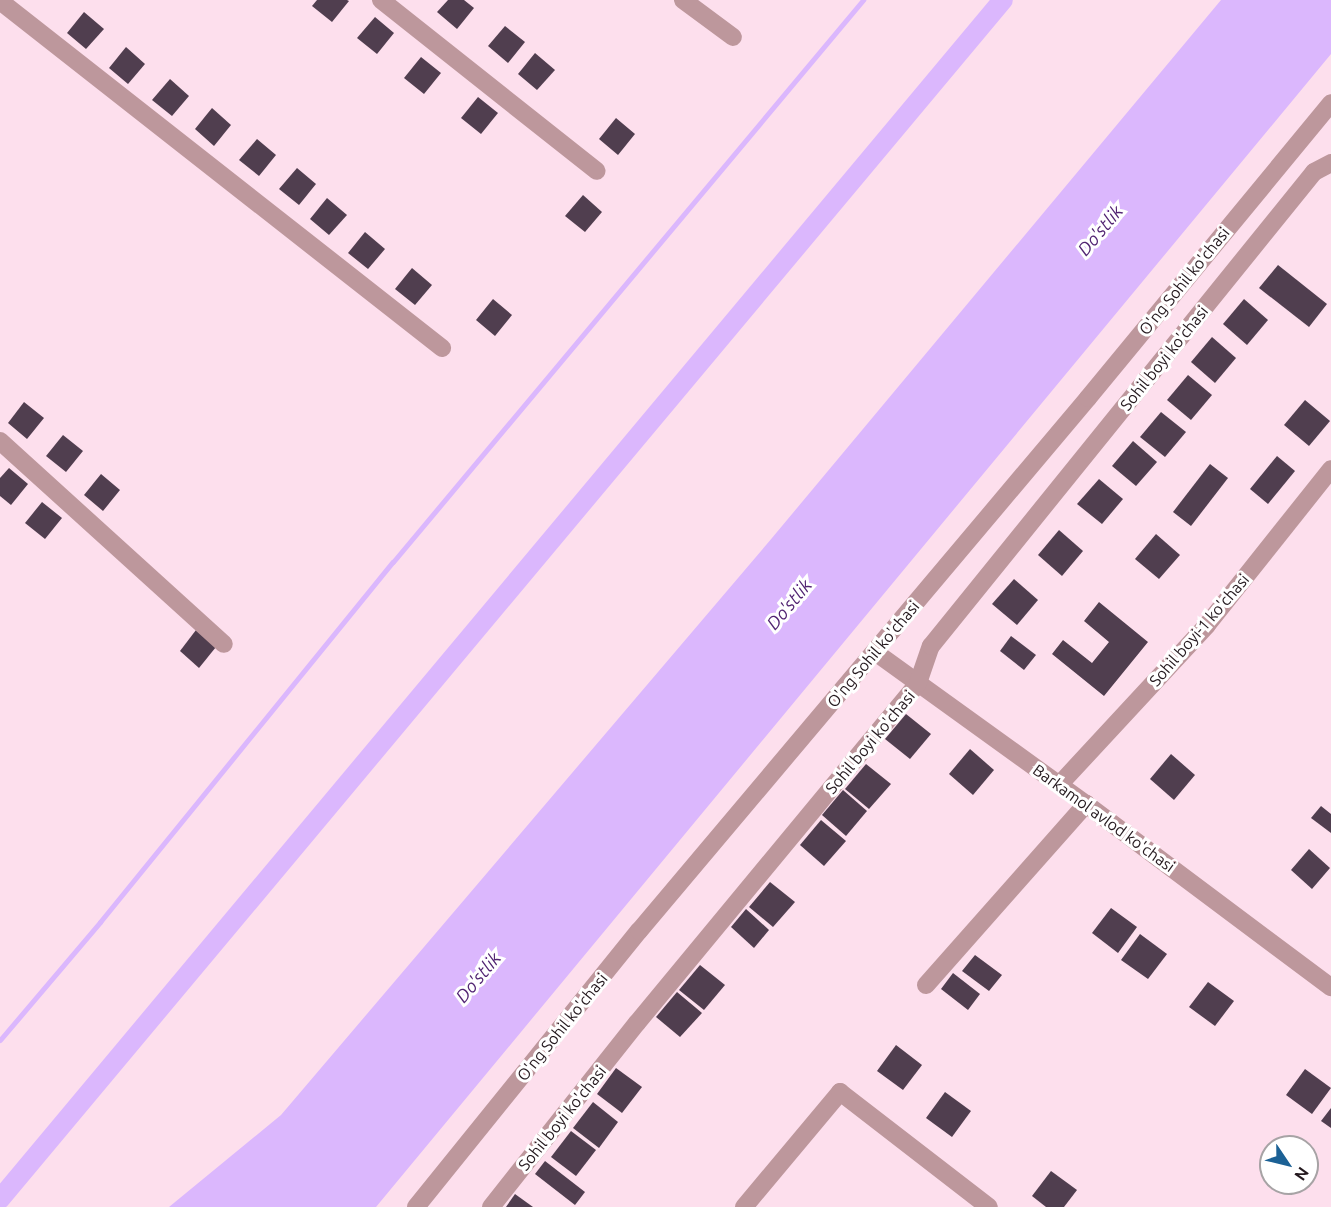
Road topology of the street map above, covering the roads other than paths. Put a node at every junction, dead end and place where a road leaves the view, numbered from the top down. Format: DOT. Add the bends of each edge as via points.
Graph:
graph roads {
  1 [pos="381,0"];
  2 [pos="683,0"];
  3 [pos="0,1"];
  4 [pos="733,37"];
  5 [pos="1331,103"];
  6 [pos="1331,163"];
  7 [pos="597,171"];
  8 [pos="442,348"];
  9 [pos="0,441"];
  10 [pos="1331,469"];
  11 [pos="224,644"];
  12 [pos="875,652"];
  13 [pos="918,683"];
  14 [pos="1059,785"];
  15 [pos="1086,804"];
  16 [pos="926,985"];
  17 [pos="1331,987"];
  18 [pos="417,1207"];
  19 [pos="491,1207"];
  20 [pos="744,1207"];
  21 [pos="989,1207"];
  1 -- 7 [label="street"];
  2 -- 4 [label="street"];
  3 -- 8 [label="street"];
  5 -- 12 [label="street, O'ng Sohil ko'chasi"];
  6 -- 13 [label="street, Sohil boyi ko'chasi" via="1314,172 938,637"];
  9 -- 11 [label="street"];
  10 -- 14 [label="street, Sohil boyi-1 ko'chasi" via="1207,625"];
  12 -- 13 [label="street, Barkamol avlod ko'chasi"];
  12 -- 18 [label="street, O'ng Sohil ko'chasi" via="639,932"];
  13 -- 14 [label="street, Barkamol avlod ko'chasi"];
  13 -- 19 [label="street, Sohil boyi ko'chasi" via="637,1023"];
  14 -- 15 [label="street, Barkamol avlod ko'chasi"];
  15 -- 16 [label="street"];
  15 -- 17 [label="street, Barkamol avlod ko'chasi"];
  20 -- 21 [label="street" via="840,1092"];
}
